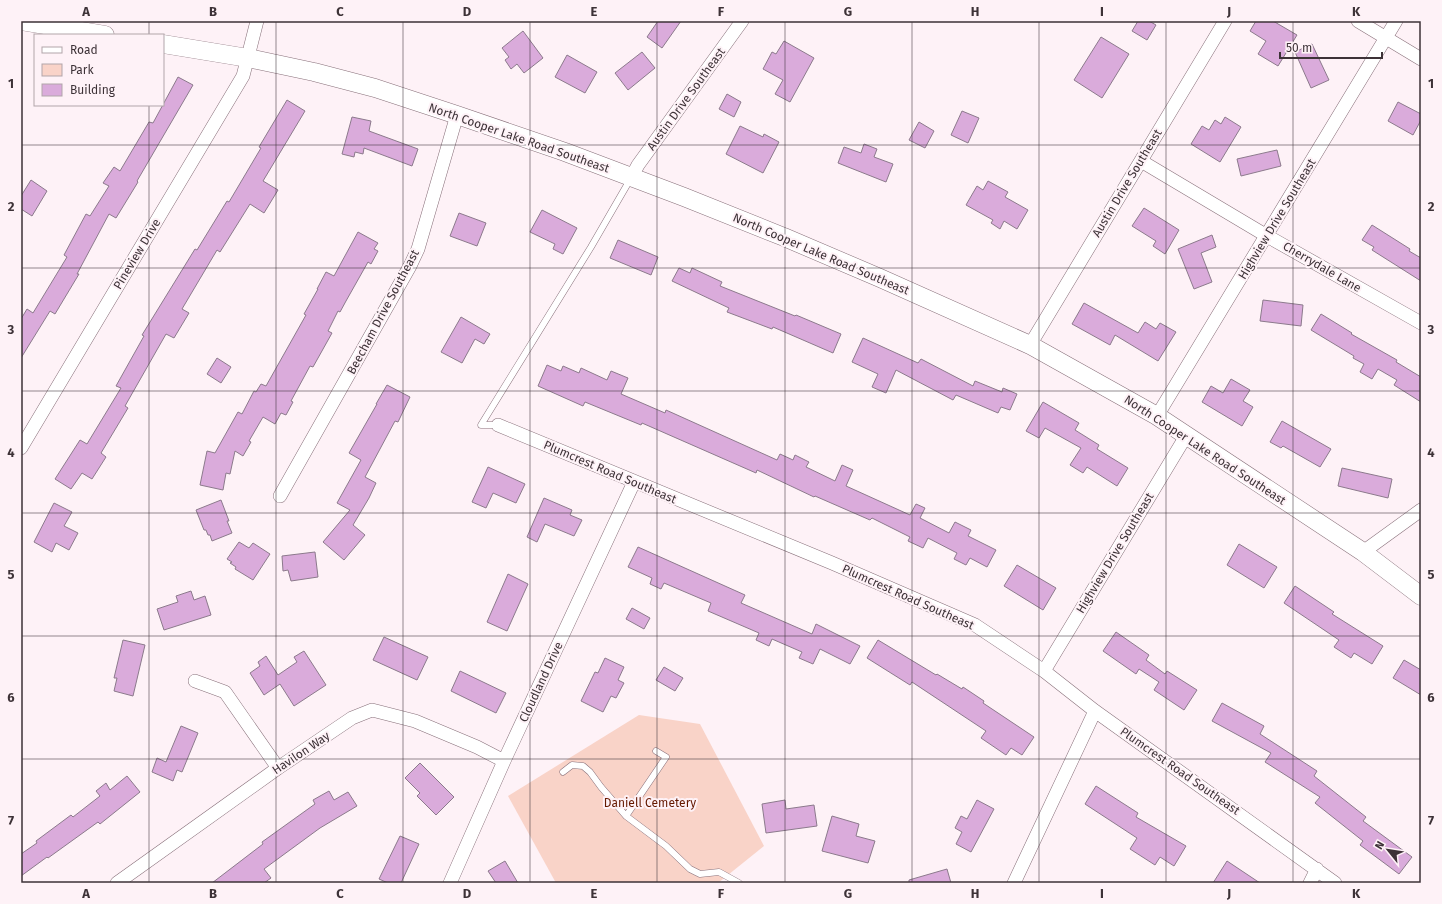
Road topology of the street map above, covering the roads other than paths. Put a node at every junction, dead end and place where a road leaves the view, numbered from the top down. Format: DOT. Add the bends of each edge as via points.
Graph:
graph roads {
  1 [pos="21,21"];
  2 [pos="256,21"];
  3 [pos="1225,21"];
  4 [pos="1358,21"];
  5 [pos="1396,21"];
  6 [pos="739,22"];
  7 [pos="99,34"];
  8 [pos="1386,38"];
  9 [pos="164,44"];
  10 [pos="248,58"];
  11 [pos="1421,59"];
  12 [pos="457,115"];
  13 [pos="1141,161"];
  14 [pos="632,178"];
  15 [pos="1267,236"];
  16 [pos="1421,323"];
  17 [pos="1030,346"];
  18 [pos="1157,416"];
  19 [pos="498,425"];
  20 [pos="1186,436"];
  21 [pos="21,448"];
  22 [pos="634,482"];
  23 [pos="280,496"];
  24 [pos="1421,510"];
  25 [pos="1363,552"];
  26 [pos="1421,596"];
  27 [pos="1044,671"];
  28 [pos="195,682"];
  29 [pos="1095,711"];
  30 [pos="656,751"];
  31 [pos="504,761"];
  32 [pos="278,768"];
  33 [pos="563,772"];
  34 [pos="626,816"];
  35 [pos="1317,869"];
  36 [pos="117,883"];
  37 [pos="450,883"];
  38 [pos="739,883"];
  39 [pos="1014,883"];
  40 [pos="1310,883"];
  41 [pos="1335,883"];
  1 -- 7 [label="street"];
  2 -- 10 [label="street, Pineview Drive"];
  3 -- 13 [label="street, Austin Drive Southeast"];
  4 -- 8 [label="street"];
  5 -- 8 [label="street, Highview Drive Southeast"];
  6 -- 14 [label="street, Austin Drive Southeast" via="638,165"];
  8 -- 11 [label="street"];
  8 -- 15 [label="street, Highview Drive Southeast"];
  9 -- 10 [label="street, North Cooper Lake Road Southeast"];
  10 -- 12 [label="street, North Cooper Lake Road Southeast" via="374,88"];
  10 -- 21 [label="street, Pineview Drive" via="243,76"];
  12 -- 14 [label="street, North Cooper Lake Road Southeast"];
  12 -- 23 [label="street, Beecham Drive Southeast" via="412,262"];
  13 -- 15 [label="street, Cherrydale Lane"];
  13 -- 17 [label="street, Austin Drive Southeast"];
  14 -- 17 [label="street, North Cooper Lake Road Southeast" via="784,237"];
  14 -- 19 [label="lane" via="481,425"];
  15 -- 16 [label="street, Cherrydale Lane"];
  15 -- 18 [label="street, Highview Drive Southeast"];
  17 -- 18 [label="street, North Cooper Lake Road Southeast"];
  18 -- 20 [label="street, North Cooper Lake Road Southeast"];
  19 -- 22 [label="street, Plumcrest Road Southeast"];
  20 -- 25 [label="street, North Cooper Lake Road Southeast"];
  20 -- 27 [label="street, Highview Drive Southeast"];
  22 -- 27 [label="street, Plumcrest Road Southeast" via="976,625"];
  22 -- 31 [label="street, Cloudland Drive"];
  24 -- 25 [label="street"];
  25 -- 26 [label="street, North Cooper Lake Road Southeast"];
  27 -- 29 [label="street, Plumcrest Road Southeast"];
  28 -- 32 [label="street" via="225,692"];
  29 -- 35 [label="street, Plumcrest Road Southeast"];
  29 -- 39 [label="street"];
  30 -- 34 [label="lane" via="666,757"];
  31 -- 32 [label="street, Havilon Way" via="415,720 372,710 352,718"];
  31 -- 37 [label="street, Cloudland Drive"];
  32 -- 36 [label="street, Havilon Way"];
  33 -- 34 [label="lane" via="572,765 583,766"];
  34 -- 38 [label="lane" via="666,846 690,869 700,874 719,872"];
  35 -- 40 [label="street"];
  35 -- 41 [label="street, Plumcrest Road Southeast"];
}
